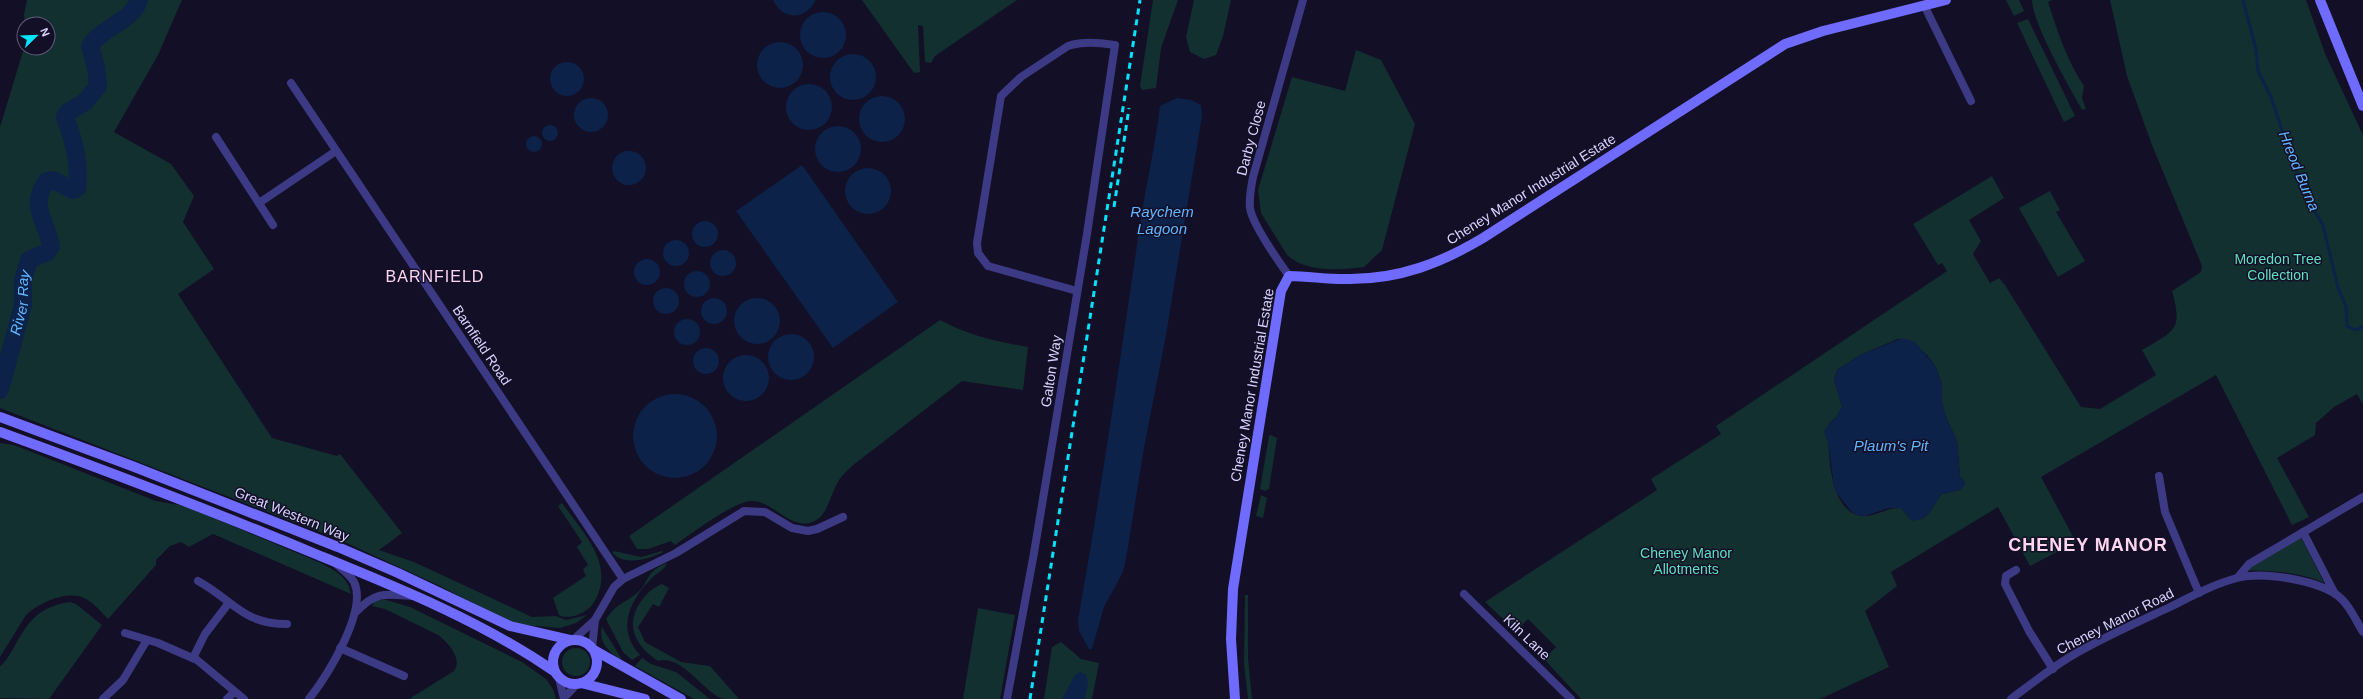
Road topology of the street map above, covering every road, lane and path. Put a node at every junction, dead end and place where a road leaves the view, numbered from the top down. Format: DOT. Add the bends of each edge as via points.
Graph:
graph roads {
  1 [pos="1303,0"];
  2 [pos="1946,0"];
  3 [pos="2320,0"];
  4 [pos="1924,5"];
  5 [pos="291,83"];
  6 [pos="1971,101"];
  7 [pos="2363,106"];
  8 [pos="216,137"];
  9 [pos="336,150"];
  10 [pos="259,203"];
  11 [pos="273,225"];
  12 [pos="1289,276"];
  13 [pos="1077,291"];
  14 [pos="0,417"];
  15 [pos="5,434"];
  16 [pos="2159,476"];
  17 [pos="2363,497"];
  18 [pos="843,517"];
  19 [pos="2303,532"];
  20 [pos="333,561"];
  21 [pos="2016,570"];
  22 [pos="2238,577"];
  23 [pos="623,579"];
  24 [pos="198,581"];
  25 [pos="2199,593"];
  26 [pos="1464,594"];
  27 [pos="2336,594"];
  28 [pos="419,597"];
  29 [pos="228,604"];
  30 [pos="356,612"];
  31 [pos="595,620"];
  32 [pos="287,624"];
  33 [pos="2363,632"];
  34 [pos="125,633"];
  35 [pos="147,640"];
  36 [pos="572,640"];
  37 [pos="340,648"];
  38 [pos="593,649"];
  39 [pos="193,658"];
  40 [pos="2053,669"];
  41 [pos="557,674"];
  42 [pos="404,676"];
  43 [pos="579,684"];
  44 [pos="234,692"];
  45 [pos="103,699"];
  46 [pos="227,699"];
  47 [pos="244,699"];
  48 [pos="308,699"];
  49 [pos="564,699"];
  50 [pos="645,699"];
  51 [pos="681,699"];
  52 [pos="1007,699"];
  53 [pos="1235,699"];
  54 [pos="1571,699"];
  55 [pos="2011,699"];
  1 -- 12 [label="street, Darby Close" via="1253,177 1250,197 1254,220"];
  2 -- 4 [label="main road, Cheney Manor Industrial Estate"];
  3 -- 7 [label="main road"];
  4 -- 6 [label="street"];
  4 -- 12 [label="main road, Cheney Manor Industrial Estate" via="1822,31 1785,44 1483,238 1436,263 1375,278"];
  5 -- 9 [label="street, Barnfield Road"];
  8 -- 10 [label="street"];
  9 -- 10 [label="street"];
  9 -- 23 [label="street, Barnfield Road"];
  10 -- 11 [label="street"];
  12 -- 53 [label="main road, Cheney Manor Industrial Estate" via="1281,292 1235,570 1231,639"];
  13 -- 13 [label="street, Galton Way" via="988,266 978,253 977,243 1001,96 1053,55 1076,43 1115,46"];
  13 -- 52 [label="street, Galton Way"];
  14 -- 36 [label="main road, Great Western Way" via="338,547 510,626"];
  15 -- 20 [label="main road, Great Western Way" via="182,500"];
  16 -- 25 [label="street" via="2165,512"];
  17 -- 19 [label="street"];
  18 -- 23 [label="street" via="808,531 792,528 765,512 744,511 676,553"];
  19 -- 22 [label="street, Cheney Manor Road" via="2249,564"];
  19 -- 27 [label="street, Cheney Manor Road"];
  20 -- 28 [label="main road, Great Western Way"];
  20 -- 30 [label="street" via="354,582 357,595"];
  21 -- 40 [label="street" via="2006,576 2005,584 2029,631"];
  22 -- 25 [label="street, Cheney Manor Road"];
  22 -- 27 [label="street, Cheney Manor Road" via="2257,576 2291,580 2312,584"];
  23 -- 31 [label="street" via="614,587"];
  24 -- 29 [label="street"];
  25 -- 40 [label="street, Cheney Manor Road" via="2093,644"];
  26 -- 54 [label="street, Kiln Lane"];
  27 -- 33 [label="street, Cheney Manor Road" via="2347,605"];
  28 -- 30 [label="street" via="377,595"];
  28 -- 41 [label="main road, Great Western Way" via="478,626"];
  29 -- 32 [label="street" via="257,620"];
  29 -- 39 [label="street" via="205,634"];
  30 -- 37 [label="street"];
  31 -- 36 [label="street"];
  31 -- 38 [label="street"];
  34 -- 35 [label="street"];
  35 -- 39 [label="street"];
  35 -- 45 [label="street" via="123,680"];
  36 -- 38 [label="main road" via="584,641"];
  36 -- 41 [label="main road" via="555,650 552,662"];
  37 -- 42 [label="street"];
  37 -- 48 [label="street" via="325,679"];
  38 -- 43 [label="main road" via="596,669 587,680"];
  38 -- 51 [label="main road"];
  39 -- 44 [label="street"];
  40 -- 55 [label="street, Cheney Manor Road"];
  41 -- 43 [label="main road" via="567,683"];
  41 -- 49 [label="street"];
  43 -- 49 [label="street"];
  43 -- 50 [label="main road"];
  44 -- 46 [label="street"];
  44 -- 47 [label="street"];
}
